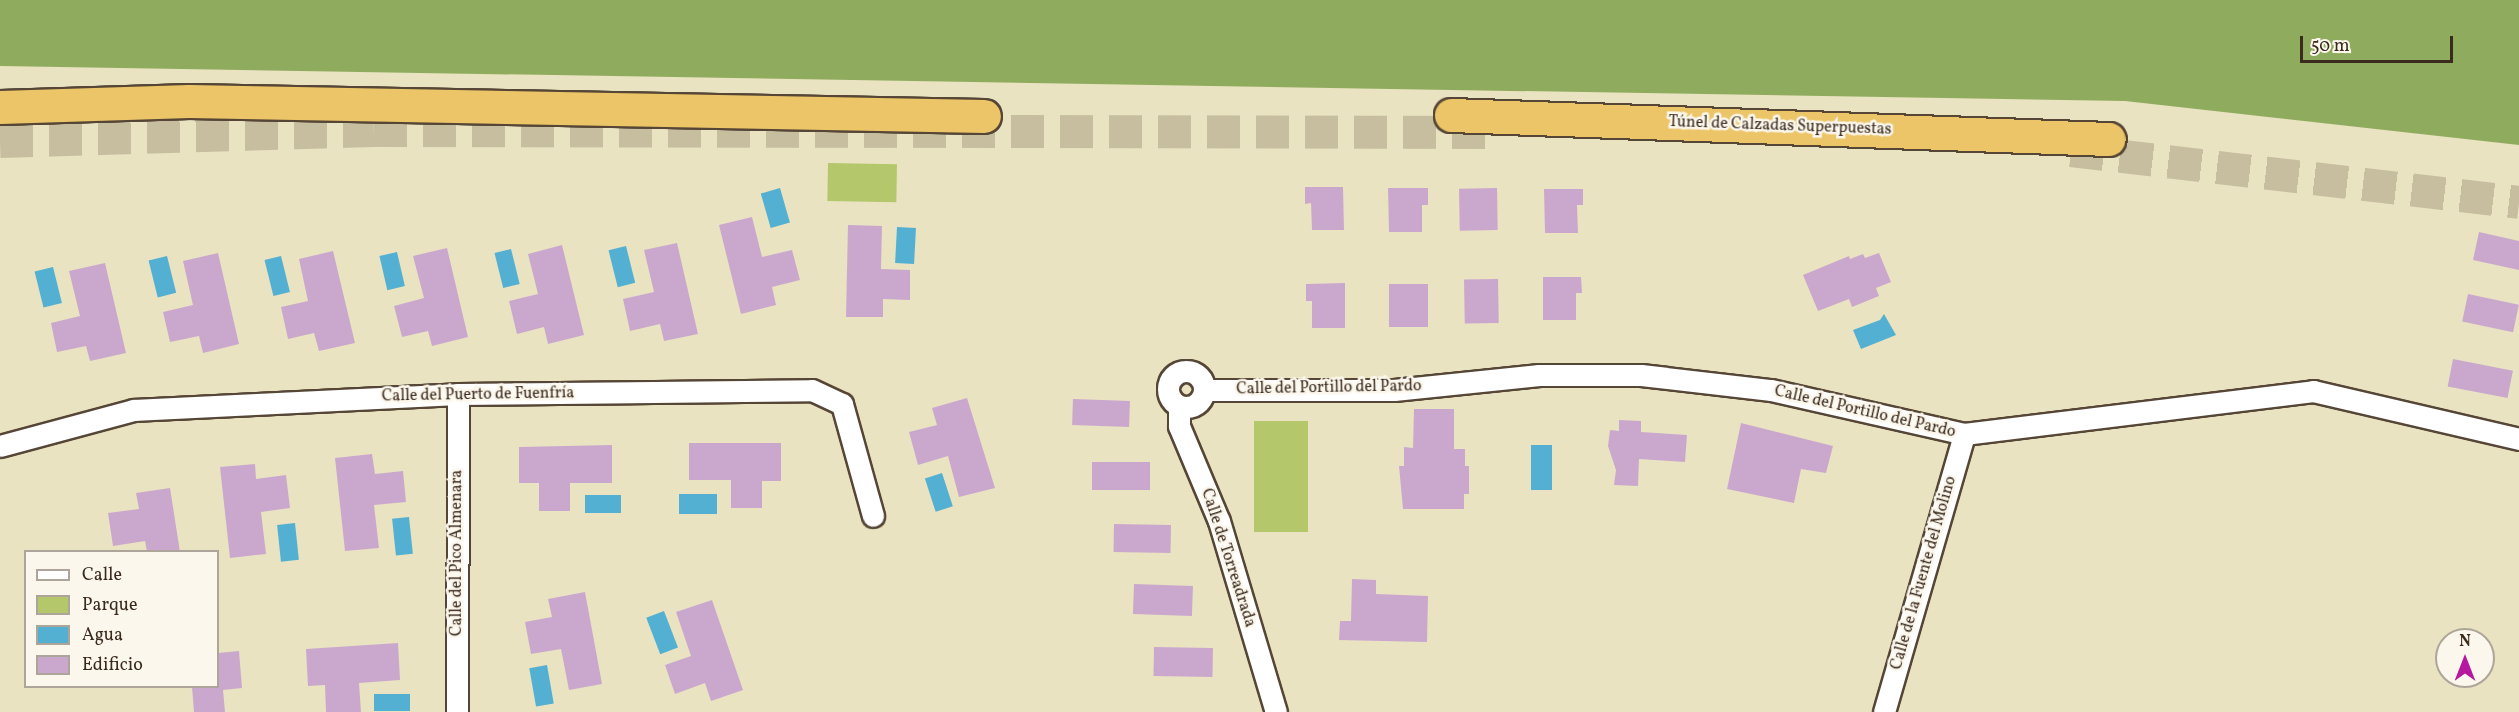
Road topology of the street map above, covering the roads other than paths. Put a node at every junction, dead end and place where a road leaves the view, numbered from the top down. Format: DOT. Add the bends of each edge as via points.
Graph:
graph roads {
  1 [pos="0,107"];
  2 [pos="1451,115"];
  3 [pos="984,116"];
  4 [pos="2109,139"];
  5 [pos="1204,390"];
  6 [pos="458,394"];
  7 [pos="1179,406"];
  8 [pos="1964,434"];
  9 [pos="2519,439"];
  10 [pos="0,446"];
  11 [pos="873,516"];
  12 [pos="457,712"];
  13 [pos="1276,712"];
  14 [pos="1884,712"];
  1 -- 3 [label="highway" via="189,101"];
  2 -- 4 [label="highway, Túnel de Calzadas Superpuestas"];
  5 -- 7 [label="street" via="1195,404"];
  5 -- 7 [label="street" via="1196,374 1185,371 1173,375 1168,392"];
  5 -- 8 [label="street, Calle del Portillo del Pardo" via="1394,390 1539,375 1641,375 1771,390"];
  6 -- 10 [label="street, Calle del Puerto de Fuenfría" via="133,410"];
  6 -- 11 [label="street, Calle del Puerto de Fuenfría" via="812,390 842,404"];
  6 -- 12 [label="street, Calle del Pico Almenara"];
  7 -- 13 [label="street, Calle de Torreadrada" via="1179,426 1219,521"];
  8 -- 9 [label="street, Calle del Portillo del Pardo" via="2313,391"];
  8 -- 14 [label="street, Calle de la Fuente del Molino"];
}
